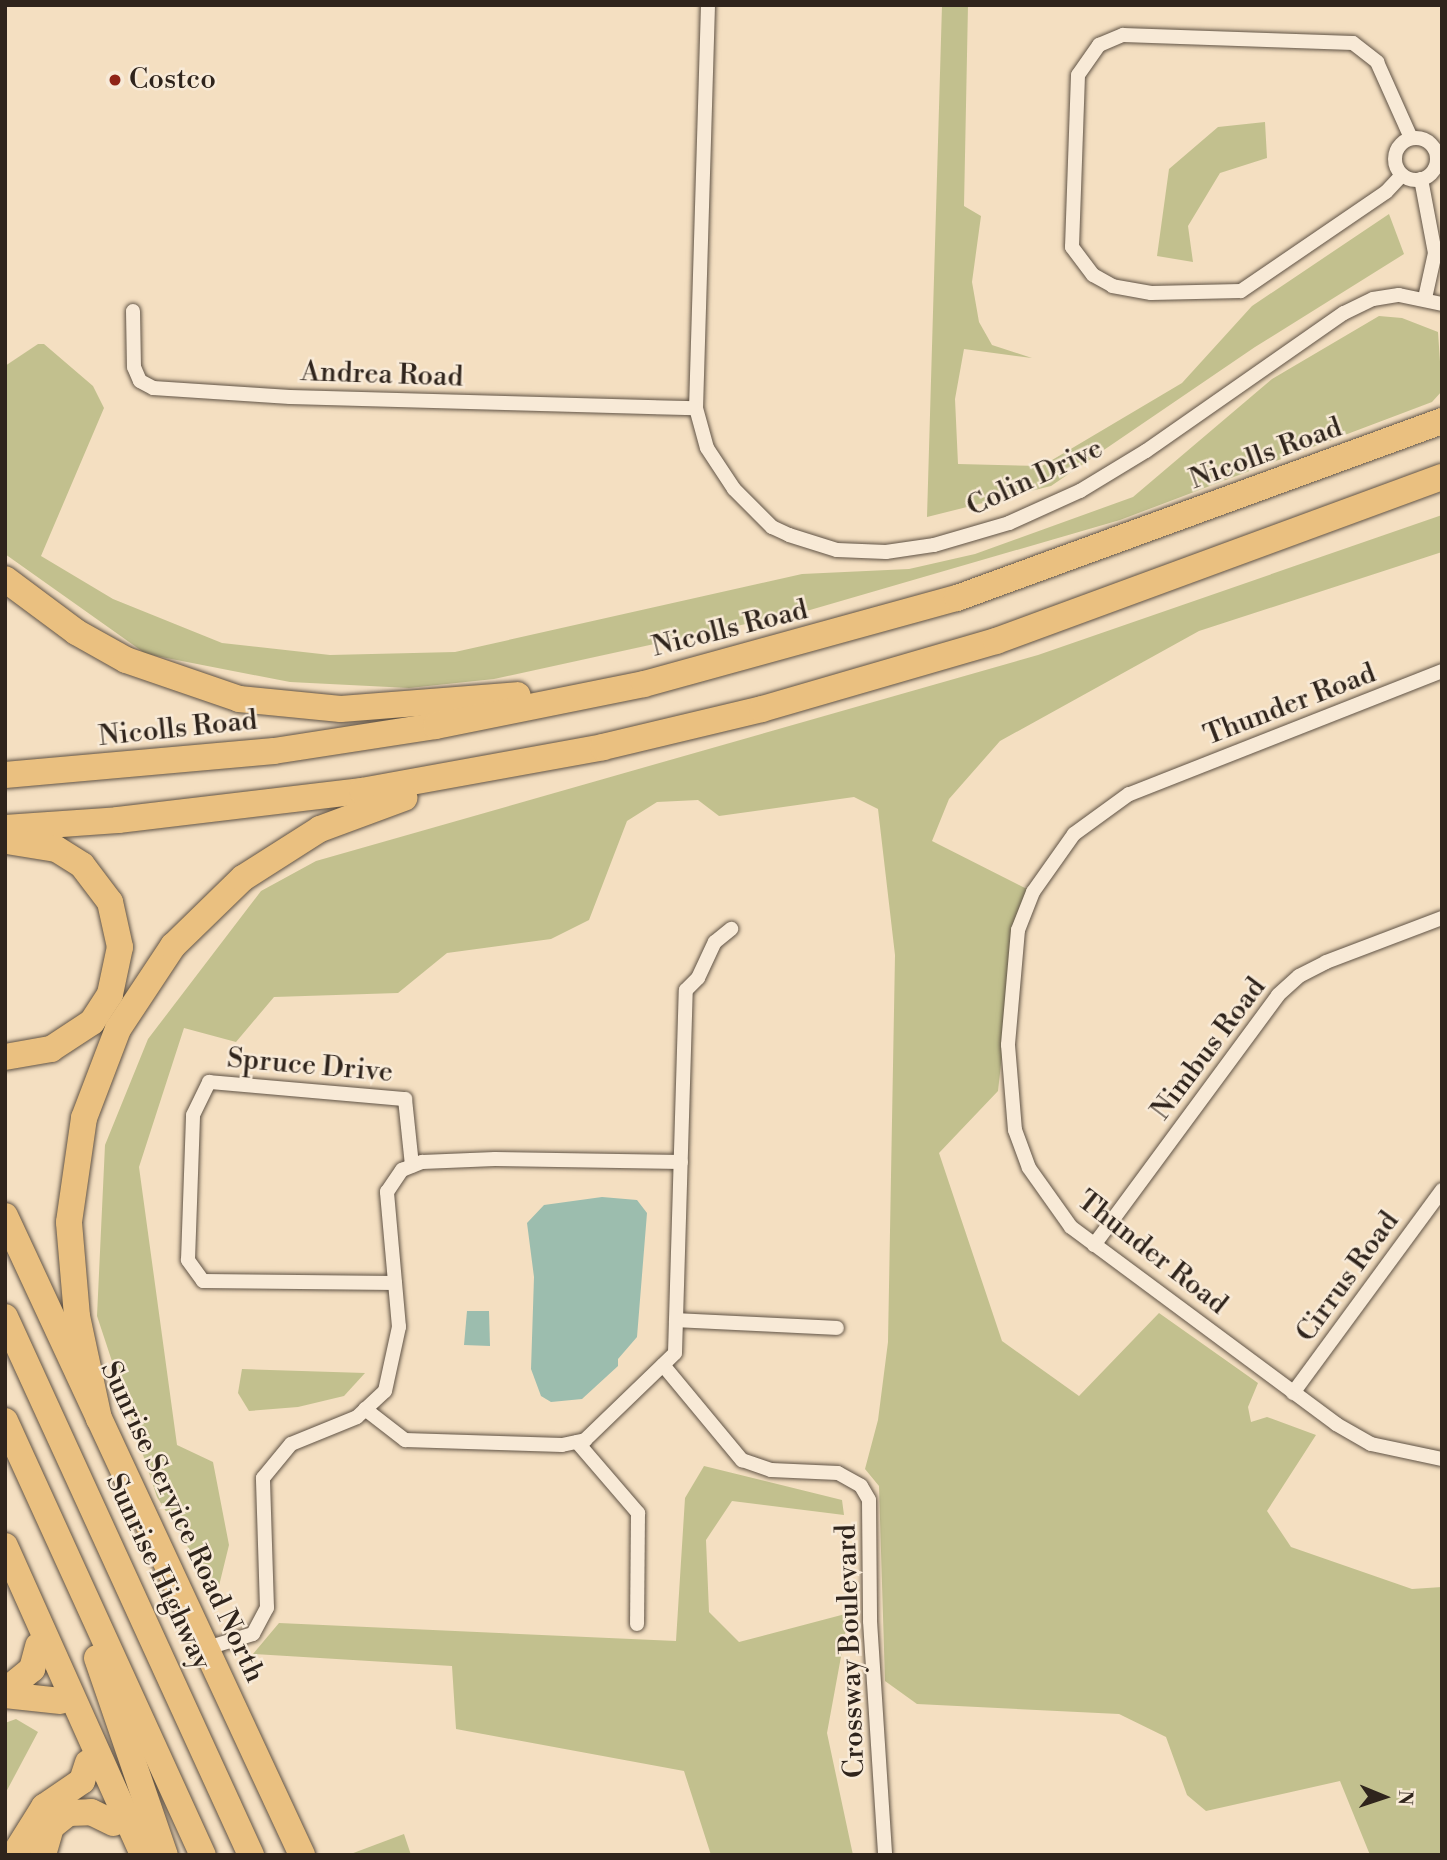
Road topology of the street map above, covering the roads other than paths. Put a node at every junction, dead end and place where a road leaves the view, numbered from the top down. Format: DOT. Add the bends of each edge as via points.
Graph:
graph roads {
  1 [pos="708,5"];
  2 [pos="1411,138"];
  3 [pos="1437,142"];
  4 [pos="1402,175"];
  5 [pos="1420,179"];
  6 [pos="1425,298"];
  7 [pos="1442,304"];
  8 [pos="133,310"];
  9 [pos="696,408"];
  10 [pos="1442,408"];
  11 [pos="1442,421"];
  12 [pos="1381,444"];
  13 [pos="1442,477"];
  14 [pos="1442,490"];
  15 [pos="1374,503"];
  16 [pos="5,579"];
  17 [pos="1442,671"];
  18 [pos="644,684"];
  19 [pos="523,763"];
  20 [pos="5,775"];
  21 [pos="5,828"];
  22 [pos="5,841"];
  23 [pos="1442,918"];
  24 [pos="731,929"];
  25 [pos="5,1057"];
  26 [pos="681,1162"];
  27 [pos="412,1166"];
  28 [pos="1442,1190"];
  29 [pos="5,1216"];
  30 [pos="1094,1245"];
  31 [pos="395,1283"];
  32 [pos="5,1317"];
  33 [pos="676,1320"];
  34 [pos="837,1328"];
  35 [pos="663,1365"];
  36 [pos="1293,1393"];
  37 [pos="365,1409"];
  38 [pos="99,1419"];
  39 [pos="5,1421"];
  40 [pos="577,1442"];
  41 [pos="1442,1459"];
  42 [pos="59,1536"];
  43 [pos="5,1546"];
  44 [pos="5,1572"];
  45 [pos="636,1624"];
  46 [pos="38,1646"];
  47 [pos="207,1648"];
  48 [pos="5,1693"];
  49 [pos="61,1701"];
  50 [pos="88,1763"];
  51 [pos="114,1823"];
  52 [pos="13,1855"];
  53 [pos="43,1855"];
  54 [pos="128,1855"];
  55 [pos="143,1855"];
  56 [pos="165,1855"];
  57 [pos="202,1855"];
  58 [pos="251,1855"];
  59 [pos="302,1855"];
  60 [pos="884,1855"];
  1 -- 9 [label="street, Colin Drive"];
  2 -- 3 [label="street"];
  2 -- 4 [label="street" via="1395,153"];
  2 -- 4 [label="street" via="1377,62 1353,43 1123,35 1099,45 1077,75 1072,247 1093,275 1113,286 1151,293 1241,291 1386,192"];
  3 -- 5 [label="street" via="1436,165"];
  4 -- 5 [label="street"];
  5 -- 6 [label="street" via="1435,253"];
  6 -- 7 [label="street, Colin Drive"];
  6 -- 9 [label="street, Colin Drive" via="1387,296 1344,313 1146,451 1080,491 1009,523 916,548 837,550 772,527 719,467 700,430"];
  8 -- 9 [label="street, Andrea Road" via="134,367 140,381 153,387 304,397"];
  10 -- 12 [label="highway"];
  11 -- 12 [label="highway, Nicolls Road"];
  12 -- 18 [label="highway, Nicolls Road" via="957,598"];
  13 -- 15 [label="highway"];
  14 -- 15 [label="highway"];
  15 -- 19 [label="highway" via="1148,588 918,666 748,712"];
  16 -- 18 [label="highway" via="76,632 126,660 239,699 341,709"];
  17 -- 30 [label="street, Thunder Road" via="1129,794 1074,834 1033,892 1018,930 1011,974 1009,1091 1015,1130 1029,1168 1051,1203"];
  18 -- 20 [label="highway, Nicolls Road" via="449,724 274,751"];
  19 -- 21 [label="highway" via="281,802"];
  19 -- 38 [label="highway" via="374,807 294,843 243,878 194,923 134,1001 93,1087 72,1187 72,1284"];
  22 -- 25 [label="highway" via="41,844 82,865 110,902 120,947 110,994 92,1022 51,1049"];
  23 -- 30 [label="street, Nimbus Road" via="1326,962 1299,976 1278,995"];
  24 -- 26 [label="street" via="715,942 698,978 686,990"];
  26 -- 27 [label="street" via="495,1158"];
  26 -- 33 [label="street"];
  27 -- 31 [label="street" via="402,1170 387,1192"];
  27 -- 31 [label="street, Spruce Drive" via="405,1099 209,1082 193,1115 188,1260 203,1281"];
  28 -- 36 [label="street, Cirrus Road"];
  29 -- 38 [label="highway, Sunrise Service Road North"];
  30 -- 36 [label="street, Thunder Road"];
  31 -- 37 [label="street" via="400,1327 385,1391"];
  32 -- 58 [label="highway, Sunrise Highway"];
  33 -- 34 [label="street"];
  33 -- 35 [label="street" via="675,1353"];
  35 -- 40 [label="street" via="585,1440"];
  35 -- 60 [label="street, Crossway Boulevard" via="742,1460 771,1470 838,1473 861,1486 869,1500 870,1621"];
  36 -- 41 [label="street, Thunder Road" via="1371,1444"];
  37 -- 40 [label="street" via="405,1440"];
  37 -- 47 [label="street" via="291,1444 263,1478 267,1608 253,1634"];
  38 -- 47 [label="highway, Sunrise Service Road North"];
  39 -- 42 [label="highway"];
  40 -- 45 [label="street" via="638,1513"];
  42 -- 56 [label="highway"];
  42 -- 57 [label="highway"];
  43 -- 55 [label="highway"];
  44 -- 46 [label="highway"];
  46 -- 48 [label="highway" via="32,1669"];
  46 -- 49 [label="highway"];
  47 -- 59 [label="highway, Sunrise Service Road North"];
  48 -- 49 [label="highway"];
  49 -- 50 [label="highway"];
  50 -- 51 [label="highway"];
  50 -- 52 [label="highway" via="82,1781 44,1807"];
  51 -- 53 [label="highway" via="91,1812 68,1814 47,1833"];
  51 -- 54 [label="highway"];
}
